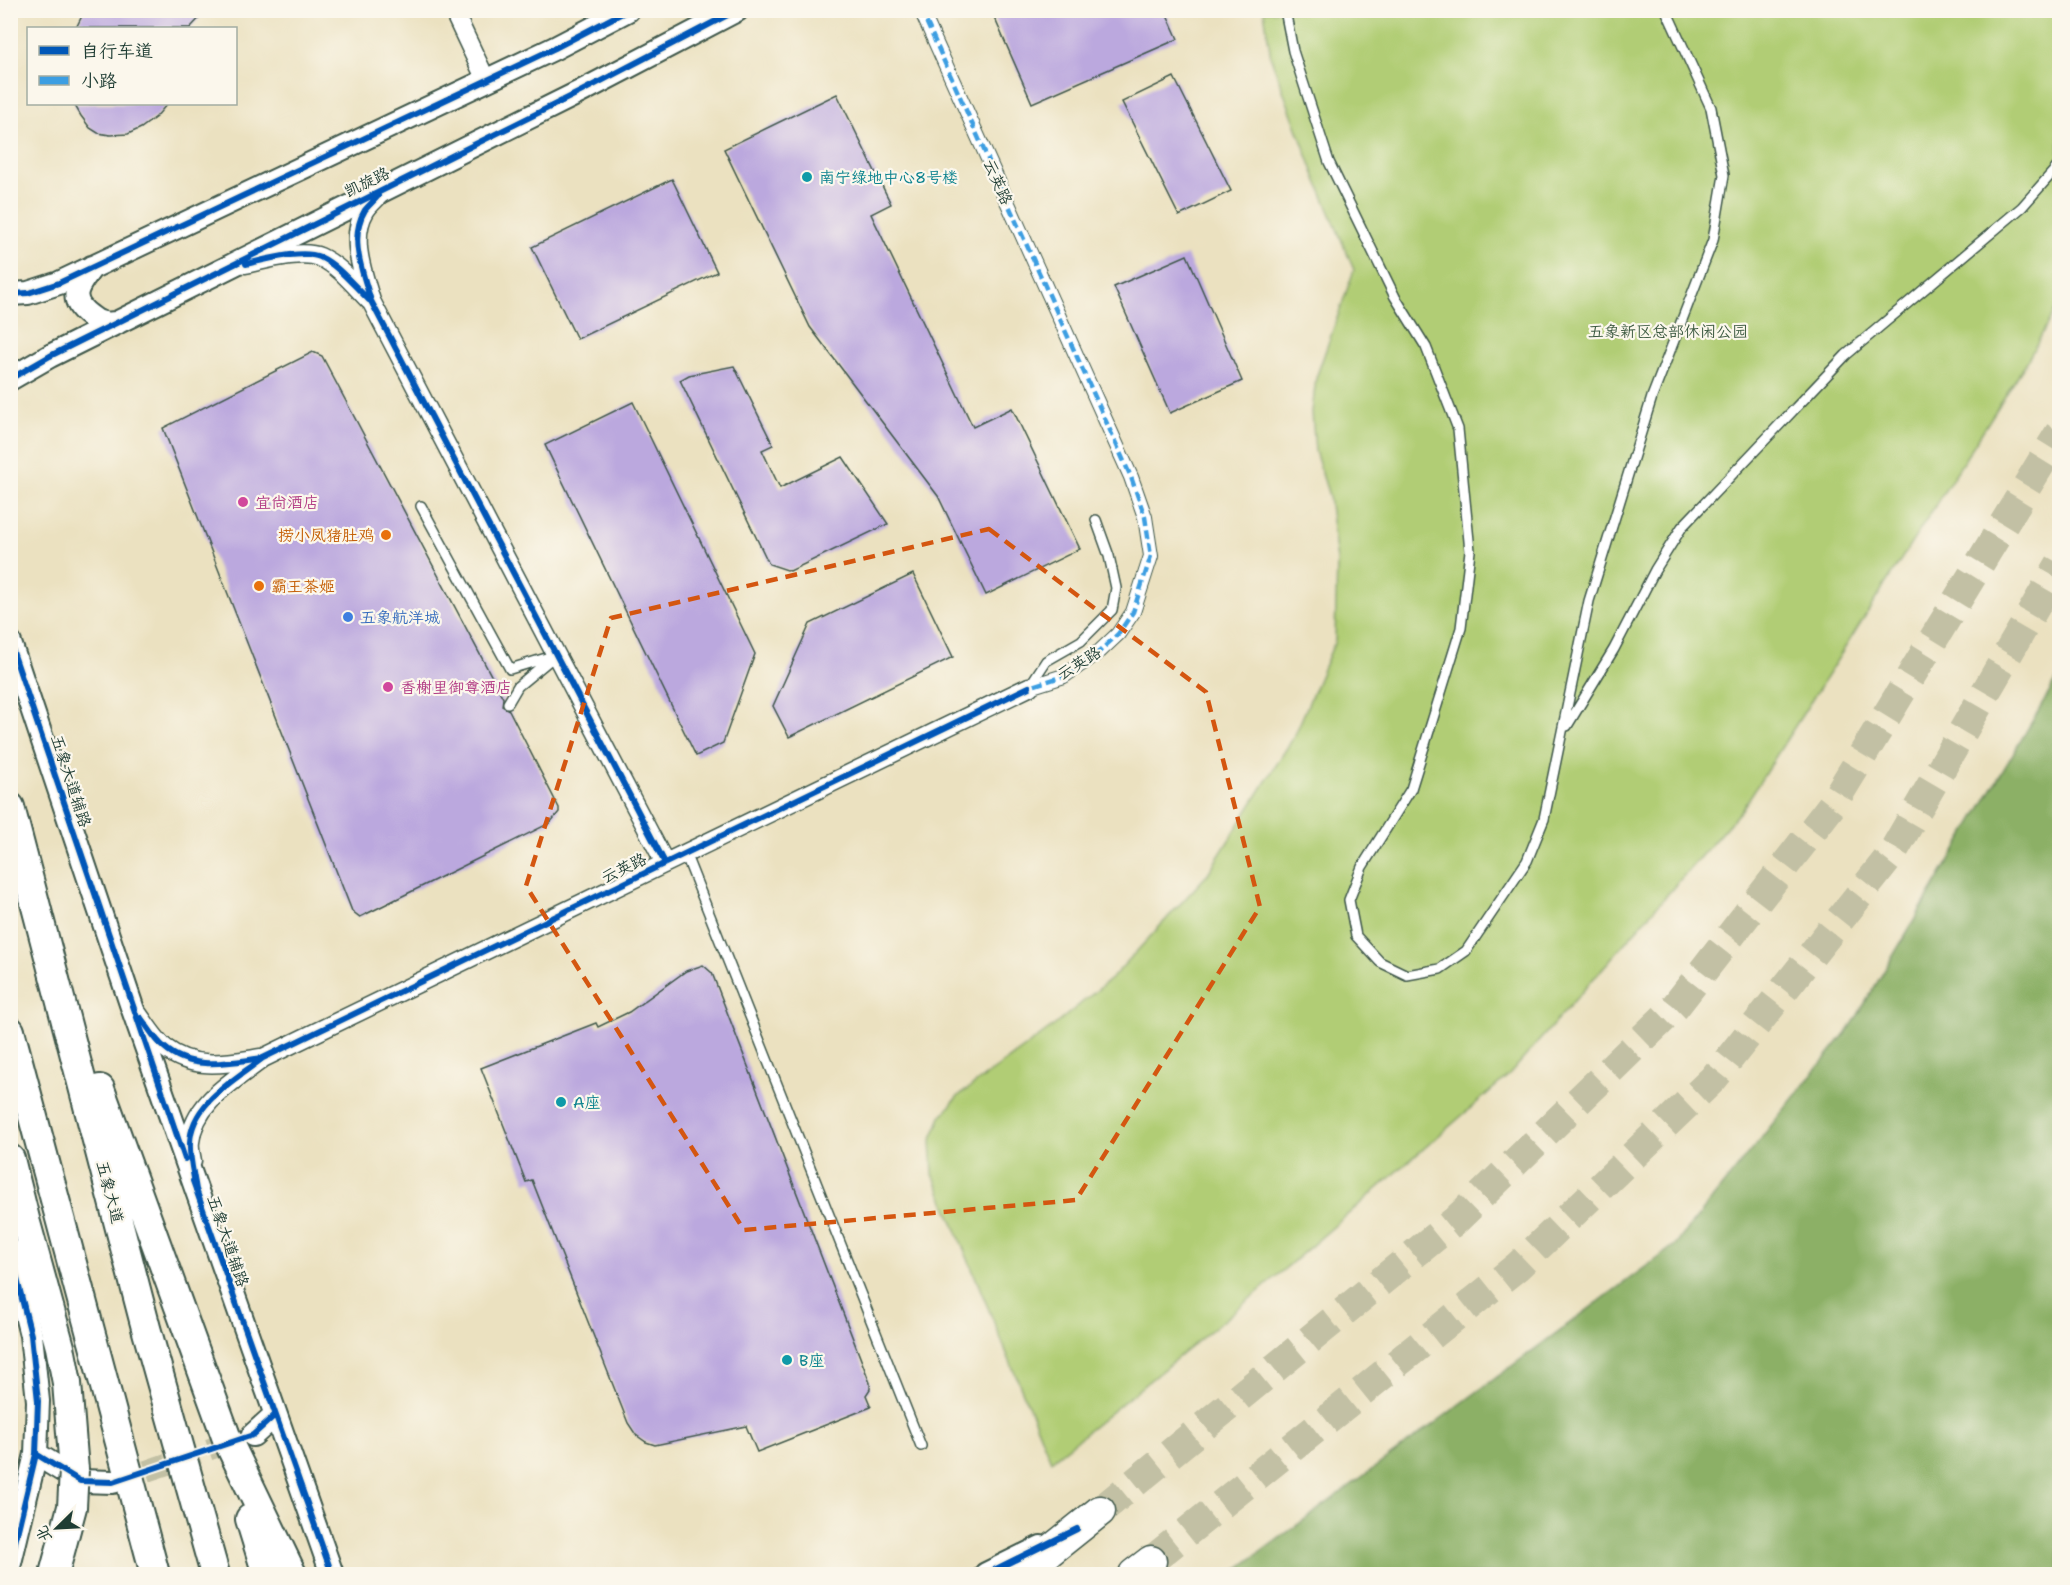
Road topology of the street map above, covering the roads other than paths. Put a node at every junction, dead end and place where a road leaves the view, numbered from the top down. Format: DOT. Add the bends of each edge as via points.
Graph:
graph roads {
  1 [pos="453,10"];
  2 [pos="628,10"];
  3 [pos="737,10"];
  4 [pos="921,10"];
  5 [pos="1285,10"];
  6 [pos="1666,10"];
  7 [pos="486,80"];
  8 [pos="2060,164"];
  9 [pos="385,189"];
  10 [pos="92,267"];
  11 [pos="225,268"];
  12 [pos="10,294"];
  13 [pos="371,301"];
  14 [pos="117,323"];
  15 [pos="10,380"];
  16 [pos="422,506"];
  17 [pos="1096,520"];
  18 [pos="10,643"];
  19 [pos="556,655"];
  20 [pos="1029,687"];
  21 [pos="508,703"];
  22 [pos="1564,730"];
  23 [pos="10,807"];
  24 [pos="686,853"];
  25 [pos="665,863"];
  26 [pos="40,925"];
  27 [pos="132,1007"];
  28 [pos="10,1031"];
  29 [pos="263,1058"];
  30 [pos="10,1159"];
  31 [pos="196,1190"];
  32 [pos="12,1261"];
  33 [pos="275,1415"];
  34 [pos="240,1437"];
  35 [pos="921,1446"];
  36 [pos="36,1454"];
  37 [pos="113,1482"];
  38 [pos="1089,1520"];
  39 [pos="10,1563"];
  40 [pos="54,1575"];
  41 [pos="155,1575"];
  42 [pos="215,1575"];
  43 [pos="267,1575"];
  44 [pos="292,1575"];
  45 [pos="332,1575"];
  46 [pos="986,1575"];
  47 [pos="1021,1575"];
  1 -- 7 [label="street"];
  2 -- 7 [label="street"];
  3 -- 9 [label="street, 凯旋路"];
  4 -- 20 [label="street, 云英路" via="1131,477 1145,517 1151,556 1132,612 1118,634 1064,676"];
  5 -- 22 [label="lane" via="1293,51 1329,162 1395,297 1426,347 1458,429 1470,551 1461,628 1411,789 1362,867 1349,900 1356,936 1380,962 1407,975 1440,969 1466,951 1527,861 1544,819"];
  6 -- 22 [label="lane" via="1711,108 1724,175 1713,240 1652,398 1589,601"];
  7 -- 10 [label="street"];
  8 -- 22 [label="lane" via="2022,207 1846,355 1682,527"];
  9 -- 11 [label="street, 凯旋路"];
  9 -- 13 [label="street" via="365,211 357,233"];
  10 -- 12 [label="street" via="28,293"];
  10 -- 14 [label="street" via="77,289 78,305 95,321"];
  11 -- 13 [label="street" via="294,255 318,256 337,268"];
  11 -- 14 [label="street, 凯旋路"];
  13 -- 19 [label="street"];
  14 -- 15 [label="street, 凯旋路"];
  16 -- 19 [label="lane" via="510,669"];
  17 -- 20 [label="lane" via="1116,588 1112,610 1081,642 1046,662"];
  18 -- 27 [label="street, 五象大道辅路"];
  19 -- 21 [label="lane" via="518,686"];
  19 -- 25 [label="street"];
  20 -- 24 [label="street, 云英路"];
  23 -- 26 [label="main road, 五象大道"];
  24 -- 25 [label="street, 云英路"];
  24 -- 35 [label="lane"];
  25 -- 29 [label="street, 云英路"];
  26 -- 34 [label="main road"];
  26 -- 42 [label="main road, 五象大道"];
  27 -- 29 [label="street" via="164,1047 186,1060 213,1065"];
  27 -- 31 [label="street, 五象大道辅路"];
  28 -- 41 [label="main road"];
  29 -- 31 [label="street" via="209,1100 195,1120 189,1143"];
  30 -- 40 [label="main road, bridge" via="67,1383 74,1470 72,1507"];
  31 -- 33 [label="street, 五象大道辅路"];
  32 -- 36 [label="street" via="31,1335 38,1401"];
  33 -- 34 [label="street"];
  33 -- 45 [label="street, 五象大道辅路"];
  34 -- 43 [label="main road"];
  34 -- 44 [label="main road"];
  36 -- 37 [label="street" via="80,1481"];
  36 -- 39 [label="street"];
  38 -- 46 [label="street"];
  38 -- 47 [label="highway"];
}
